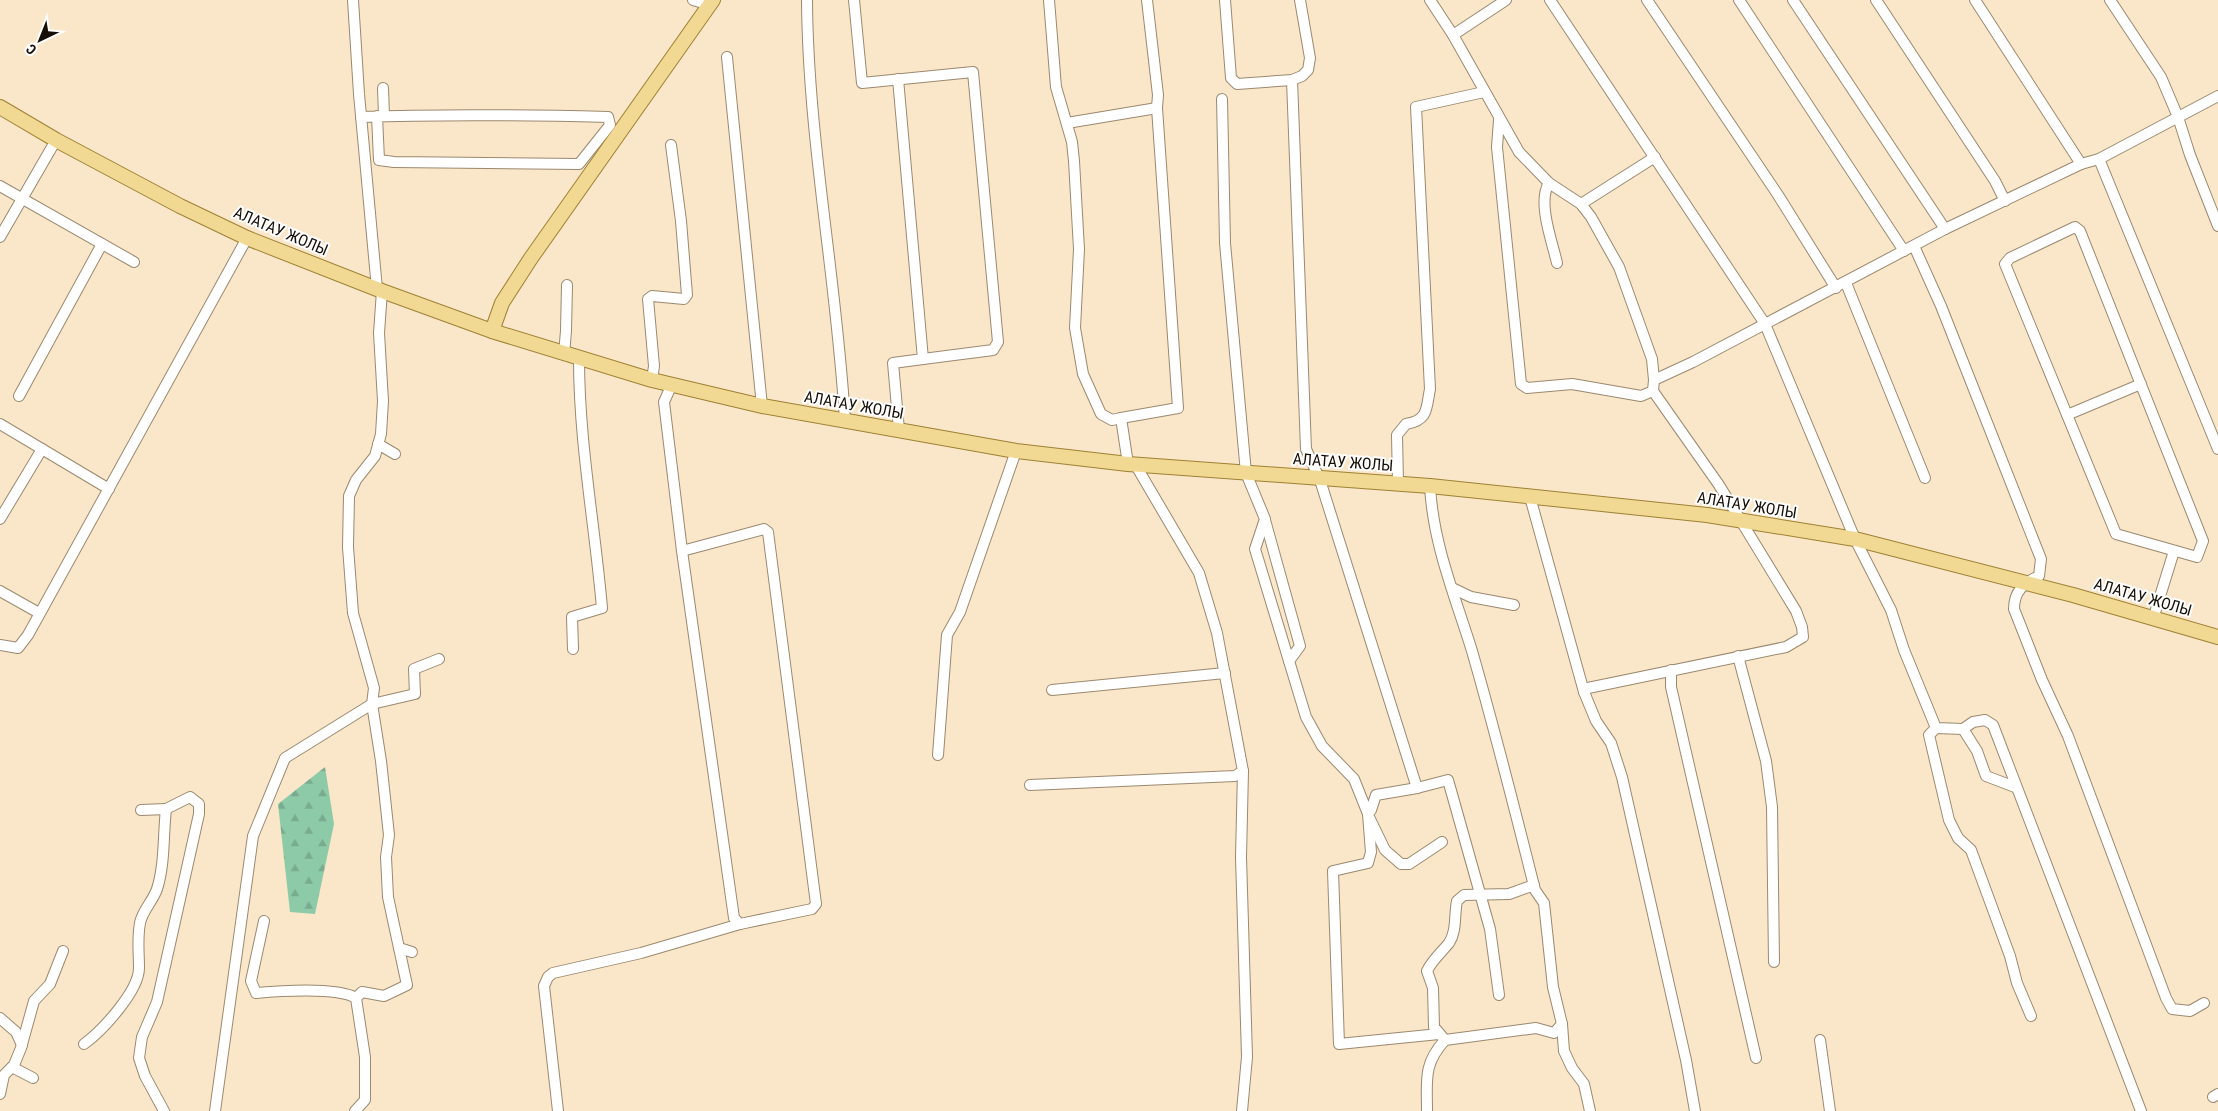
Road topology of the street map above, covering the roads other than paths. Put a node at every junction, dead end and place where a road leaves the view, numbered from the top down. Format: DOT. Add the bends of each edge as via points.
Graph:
graph roads {
  1 [pos="353,0"];
  2 [pos="693,0"];
  3 [pos="807,0"];
  4 [pos="854,0"];
  5 [pos="1049,0"];
  6 [pos="1147,0"];
  7 [pos="1225,0"];
  8 [pos="1300,0"];
  9 [pos="1430,0"];
  10 [pos="1506,0"];
  11 [pos="1550,0"];
  12 [pos="1647,0"];
  13 [pos="1739,0"];
  14 [pos="1793,0"];
  15 [pos="1876,0"];
  16 [pos="1975,0"];
  17 [pos="2110,0"];
  18 [pos="712,3"];
  19 [pos="1453,36"];
  20 [pos="727,57"];
  21 [pos="898,79"];
  22 [pos="1292,80"];
  23 [pos="383,88"];
  24 [pos="1484,92"];
  25 [pos="2218,96"];
  26 [pos="1222,99"];
  27 [pos="0,107"];
  28 [pos="1157,108"];
  29 [pos="381,116"];
  30 [pos="361,117"];
  31 [pos="2178,117"];
  32 [pos="1499,119"];
  33 [pos="1067,123"];
  34 [pos="56,140"];
  35 [pos="671,145"];
  36 [pos="1655,157"];
  37 [pos="2099,159"];
  38 [pos="2081,164"];
  39 [pos="1549,183"];
  40 [pos="0,186"];
  41 [pos="22,198"];
  42 [pos="2005,201"];
  43 [pos="1581,204"];
  44 [pos="2218,226"];
  45 [pos="1945,229"];
  46 [pos="0,237"];
  47 [pos="247,238"];
  48 [pos="102,244"];
  49 [pos="1914,246"];
  50 [pos="1904,251"];
  51 [pos="134,262"];
  52 [pos="1557,263"];
  53 [pos="566,285"];
  54 [pos="1841,285"];
  55 [pos="379,290"];
  56 [pos="1765,324"];
  57 [pos="492,331"];
  58 [pos="564,354"];
  59 [pos="579,359"];
  60 [pos="923,359"];
  61 [pos="652,380"];
  62 [pos="1654,380"];
  63 [pos="672,384"];
  64 [pos="2141,384"];
  65 [pos="1653,391"];
  66 [pos="19,396"];
  67 [pos="762,406"];
  68 [pos="2067,416"];
  69 [pos="1121,418"];
  70 [pos="845,421"];
  71 [pos="0,424"];
  72 [pos="899,430"];
  73 [pos="378,444"];
  74 [pos="42,449"];
  75 [pos="2218,449"];
  76 [pos="1016,451"];
  77 [pos="395,454"];
  78 [pos="1135,464"];
  79 [pos="1252,473"];
  80 [pos="1925,478"];
  81 [pos="1320,480"];
  82 [pos="1398,484"];
  83 [pos="1430,486"];
  84 [pos="109,489"];
  85 [pos="1530,497"];
  86 [pos="0,519"];
  87 [pos="1265,519"];
  88 [pos="1742,522"];
  89 [pos="1855,539"];
  90 [pos="682,551"];
  91 [pos="2174,551"];
  92 [pos="2025,583"];
  93 [pos="1452,588"];
  94 [pos="0,591"];
  95 [pos="1514,605"];
  96 [pos="39,613"];
  97 [pos="2153,618"];
  98 [pos="2218,637"];
  99 [pos="0,645"];
  100 [pos="573,649"];
  101 [pos="1738,656"];
  102 [pos="439,659"];
  103 [pos="1289,661"];
  104 [pos="1671,670"];
  105 [pos="1225,673"];
  106 [pos="1052,690"];
  107 [pos="1584,692"];
  108 [pos="372,704"];
  109 [pos="1936,728"];
  110 [pos="1963,729"];
  111 [pos="938,755"];
  112 [pos="1243,771"];
  113 [pos="1030,784"];
  114 [pos="2016,787"];
  115 [pos="1417,788"];
  116 [pos="141,810"];
  117 [pos="166,810"];
  118 [pos="1368,814"];
  119 [pos="1442,842"];
  120 [pos="1534,885"];
  121 [pos="1481,895"];
  122 [pos="264,921"];
  123 [pos="740,924"];
  124 [pos="398,948"];
  125 [pos="63,951"];
  126 [pos="412,952"];
  127 [pos="1774,962"];
  128 [pos="1499,996"];
  129 [pos="356,998"];
  130 [pos="2204,1003"];
  131 [pos="2031,1016"];
  132 [pos="0,1018"];
  133 [pos="1562,1024"];
  134 [pos="1442,1037"];
  135 [pos="1820,1040"];
  136 [pos="22,1044"];
  137 [pos="84,1044"];
  138 [pos="1756,1058"];
  139 [pos="12,1068"];
  140 [pos="33,1078"];
  141 [pos="0,1094"];
  142 [pos="164,1111"];
  143 [pos="215,1111"];
  144 [pos="355,1111"];
  145 [pos="558,1111"];
  146 [pos="1242,1111"];
  147 [pos="1427,1111"];
  148 [pos="1590,1111"];
  149 [pos="1695,1111"];
  150 [pos="1830,1111"];
  151 [pos="2141,1111"];
  1 -- 30 [label="street"];
  2 -- 18 [label="street"];
  3 -- 70 [label="street" via="812,106 841,352"];
  4 -- 21 [label="street" via="862,83"];
  5 -- 33 [label="street" via="1056,87"];
  6 -- 28 [label="street"];
  7 -- 22 [label="street" via="1232,78 1236,84"];
  8 -- 22 [label="street" via="1310,58 1308,70"];
  9 -- 19 [label="street"];
  10 -- 19 [label="street"];
  11 -- 36 [label="street"];
  12 -- 54 [label="street"];
  13 -- 50 [label="street"];
  14 -- 45 [label="street"];
  15 -- 42 [label="street"];
  16 -- 38 [label="street"];
  17 -- 31 [label="street" via="2160,77"];
  18 -- 57 [label="main road" via="531,258 502,303"];
  19 -- 24 [label="street"];
  20 -- 67 [label="street"];
  21 -- 60 [label="street"];
  21 -- 60 [label="street" via="974,72 998,342 993,350"];
  22 -- 81 [label="street" via="1306,449"];
  23 -- 29 [label="street"];
  24 -- 32 [label="street"];
  24 -- 82 [label="street" via="1416,107 1430,389 1425,414 1416,422 1406,424 1397,435"];
  25 -- 31 [label="street"];
  26 -- 79 [label="street" via="1225,243"];
  27 -- 34 [label="main road, АЛАТАУ ЖОЛЫ"];
  28 -- 33 [label="street"];
  28 -- 69 [label="street" via="1178,408"];
  29 -- 29 [label="street" via="608,116 610,125 579,164 394,162 380,160"];
  29 -- 30 [label="street"];
  30 -- 55 [label="street"];
  31 -- 37 [label="street"];
  31 -- 44 [label="street"];
  32 -- 39 [label="street" via="1519,152"];
  32 -- 65 [label="street" via="1497,148 1521,384 1527,388 1572,384 1641,396"];
  33 -- 69 [label="street" via="1074,161 1079,249 1074,328 1083,374 1100,414 1112,420"];
  34 -- 41 [label="street"];
  34 -- 47 [label="main road, АЛАТАУ ЖОЛЫ"];
  35 -- 61 [label="street" via="687,295 684,299 652,296 648,299 654,366"];
  36 -- 43 [label="street"];
  36 -- 56 [label="street"];
  37 -- 38 [label="street"];
  37 -- 75 [label="street"];
  38 -- 42 [label="street"];
  39 -- 43 [label="street"];
  39 -- 52 [label="street" via="1544,191 1544,205"];
  40 -- 41 [label="street"];
  41 -- 46 [label="street"];
  41 -- 48 [label="street"];
  42 -- 45 [label="street"];
  43 -- 62 [label="street" via="1619,267 1652,359"];
  45 -- 49 [label="street"];
  47 -- 55 [label="main road, АЛАТАУ ЖОЛЫ"];
  47 -- 84 [label="street"];
  48 -- 51 [label="street"];
  48 -- 66 [label="street"];
  49 -- 50 [label="street"];
  49 -- 92 [label="street" via="1941,306 2040,559 2039,576"];
  50 -- 54 [label="street"];
  53 -- 58 [label="street"];
  54 -- 56 [label="street"];
  54 -- 80 [label="street"];
  55 -- 57 [label="main road, АЛАТАУ ЖОЛЫ"];
  55 -- 73 [label="street" via="383,401"];
  56 -- 62 [label="street"];
  56 -- 89 [label="street"];
  57 -- 58 [label="main road, АЛАТАУ ЖОЛЫ"];
  58 -- 59 [label="main road, АЛАТАУ ЖОЛЫ"];
  59 -- 61 [label="main road, АЛАТАУ ЖОЛЫ"];
  59 -- 100 [label="street" via="582,429 602,608 572,617"];
  60 -- 72 [label="street" via="893,363"];
  61 -- 63 [label="main road, АЛАТАУ ЖОЛЫ"];
  62 -- 65 [label="street"];
  63 -- 67 [label="main road, АЛАТАУ ЖОЛЫ"];
  63 -- 90 [label="street" via="664,402"];
  64 -- 68 [label="street"];
  64 -- 68 [label="street" via="2080,231 2075,227 2010,258 2005,264"];
  64 -- 91 [label="street" via="2203,541 2197,557"];
  65 -- 88 [label="street"];
  67 -- 70 [label="main road, АЛАТАУ ЖОЛЫ"];
  68 -- 91 [label="street" via="2116,534"];
  69 -- 78 [label="street"];
  70 -- 72 [label="main road, АЛАТАУ ЖОЛЫ"];
  71 -- 74 [label="street"];
  72 -- 76 [label="main road, АЛАТАУ ЖОЛЫ"];
  73 -- 77 [label="street"];
  73 -- 108 [label="street" via="375,456 356,480 349,496 348,547 353,613 374,688"];
  74 -- 84 [label="street"];
  74 -- 86 [label="street"];
  76 -- 78 [label="main road, АЛАТАУ ЖОЛЫ"];
  76 -- 111 [label="street" via="960,612 947,635"];
  78 -- 79 [label="main road, АЛАТАУ ЖОЛЫ"];
  78 -- 105 [label="street" via="1199,573"];
  79 -- 81 [label="main road, АЛАТАУ ЖОЛЫ"];
  79 -- 87 [label="street"];
  81 -- 82 [label="main road, АЛАТАУ ЖОЛЫ"];
  81 -- 115 [label="street"];
  82 -- 83 [label="main road, АЛАТАУ ЖОЛЫ"];
  83 -- 85 [label="main road, АЛАТАУ ЖОЛЫ"];
  83 -- 93 [label="street" via="1432,516"];
  84 -- 96 [label="street"];
  85 -- 88 [label="main road, АЛАТАУ ЖОЛЫ" via="1706,515"];
  85 -- 107 [label="street"];
  87 -- 103 [label="street" via="1255,550"];
  87 -- 103 [label="street" via="1300,646"];
  88 -- 89 [label="main road, АЛАТАУ ЖОЛЫ"];
  88 -- 101 [label="street" via="1796,611 1803,638 1786,647"];
  89 -- 92 [label="main road, АЛАТАУ ЖОЛЫ"];
  89 -- 109 [label="street" via="1891,610"];
  90 -- 123 [label="street" via="734,918"];
  90 -- 123 [label="street" via="764,528 769,536 816,904 812,909"];
  91 -- 97 [label="street"];
  92 -- 97 [label="main road, АЛАТАУ ЖОЛЫ"];
  92 -- 130 [label="street" via="2014,599 2014,609 2068,736 2166,998 2172,1009 2190,1011"];
  93 -- 95 [label="street" via="1471,597"];
  93 -- 120 [label="street" via="1502,757"];
  94 -- 96 [label="street"];
  96 -- 99 [label="street" via="18,648"];
  97 -- 98 [label="main road, АЛАТАУ ЖОЛЫ"];
  101 -- 104 [label="street"];
  101 -- 127 [label="street" via="1766,761 1772,807"];
  102 -- 108 [label="street" via="414,669 415,694"];
  103 -- 118 [label="street" via="1306,717 1322,746 1354,778"];
  104 -- 107 [label="street" via="1588,688"];
  104 -- 138 [label="street" via="1671,688"];
  105 -- 106 [label="street"];
  105 -- 112 [label="street"];
  107 -- 149 [label="street" via="1596,721 1611,743 1622,777"];
  108 -- 124 [label="street" via="389,836 386,857 388,898"];
  108 -- 143 [label="street" via="285,758 253,836"];
  109 -- 110 [label="street"];
  109 -- 131 [label="street" via="1929,735 1949,820 1958,838 1971,850 2010,956 2016,983"];
  110 -- 114 [label="street" via="1977,751 1986,776"];
  110 -- 114 [label="street" via="1973,722 1985,720 1993,725"];
  112 -- 113 [label="street" via="1236,776"];
  112 -- 146 [label="street" via="1241,857 1247,1057"];
  114 -- 151 [label="street"];
  115 -- 118 [label="street" via="1376,795"];
  115 -- 121 [label="street" via="1448,780"];
  116 -- 117 [label="street"];
  117 -- 137 [label="street" via="161,868 156,890 140,921 139,970 133,988"];
  117 -- 142 [label="street" via="190,797 199,804 171,943 157,1002 142,1037 139,1058"];
  118 -- 119 [label="street" via="1385,850 1401,864 1409,864"];
  118 -- 134 [label="street" via="1371,852 1368,863 1333,871 1339,1044"];
  120 -- 121 [label="street" via="1509,894"];
  120 -- 133 [label="street" via="1544,903"];
  121 -- 128 [label="street" via="1490,929"];
  121 -- 134 [label="street" via="1464,895 1457,901 1456,924 1449,942 1427,971 1433,988 1434,1027"];
  122 -- 129 [label="street" via="251,981 256,992 329,992"];
  123 -- 145 [label="street" via="553,973 548,978 544,986"];
  124 -- 126 [label="street"];
  124 -- 129 [label="street" via="407,985 384,996 362,992"];
  125 -- 136 [label="street" via="50,984 34,1002"];
  129 -- 144 [label="street" via="365,1056 364,1100"];
  132 -- 136 [label="street" via="16,1032"];
  133 -- 134 [label="street" via="1554,1033 1536,1028"];
  133 -- 148 [label="street" via="1564,1050 1584,1084"];
  134 -- 147 [label="street" via="1427,1076"];
  135 -- 150 [label="street"];
  136 -- 139 [label="street"];
  139 -- 140 [label="street"];
  139 -- 141 [label="street" via="4,1075"];
}
